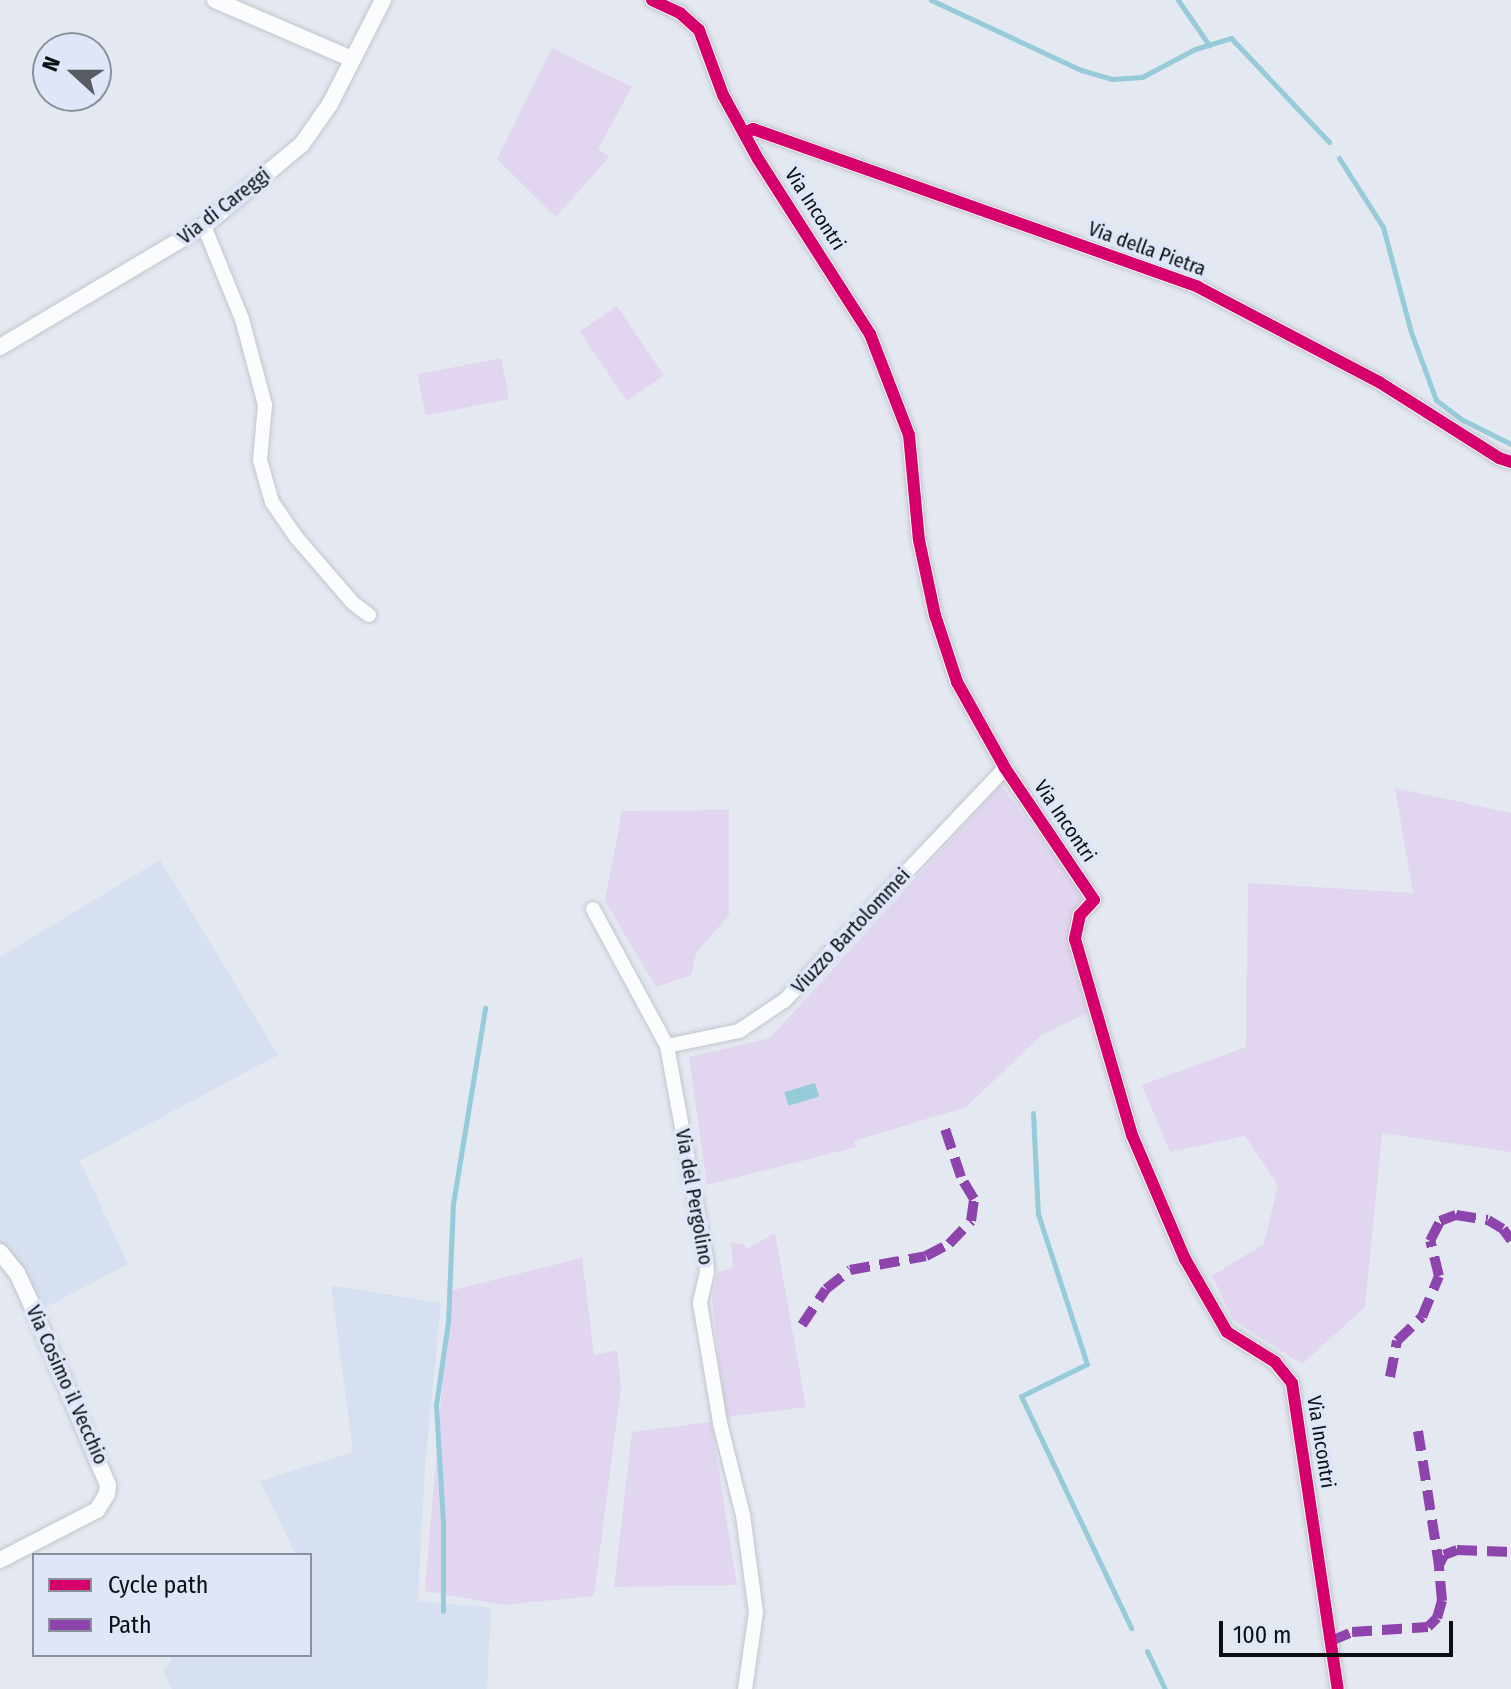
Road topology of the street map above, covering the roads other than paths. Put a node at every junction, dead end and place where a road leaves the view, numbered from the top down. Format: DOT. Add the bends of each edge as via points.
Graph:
graph roads {
  1 [pos="215,0"];
  2 [pos="383,0"];
  3 [pos="652,0"];
  4 [pos="352,59"];
  5 [pos="745,133"];
  6 [pos="204,226"];
  7 [pos="0,347"];
  8 [pos="1511,462"];
  9 [pos="369,615"];
  10 [pos="1005,768"];
  11 [pos="593,909"];
  12 [pos="667,1046"];
  13 [pos="0,1252"];
  14 [pos="0,1560"];
  15 [pos="745,1689"];
  16 [pos="1338,1689"];
  1 -- 4 [label="street"];
  2 -- 4 [label="street, Via di Careggi"];
  3 -- 5 [label="street, Via Incontri" via="680,13 699,30 723,95"];
  4 -- 6 [label="street, Via di Careggi" via="302,144"];
  5 -- 8 [label="street, Via della Pietra" via="753,129 1198,287 1379,382"];
  5 -- 10 [label="street, Via Incontri" via="870,334 909,435 919,540 935,615 957,682"];
  6 -- 7 [label="street, Via di Careggi"];
  6 -- 9 [label="street" via="242,319 265,405 260,460 272,502 296,537"];
  10 -- 12 [label="street, Viuzzo Bartolommei" via="785,1000 739,1031"];
  10 -- 16 [label="street, Via Incontri" via="1094,900 1080,915 1075,939 1132,1135 1185,1259 1227,1332 1275,1362 1292,1383"];
  11 -- 12 [label="street, Via del Pergolino"];
  12 -- 15 [label="street, Via del Pergolino" via="706,1259 700,1303 720,1423 743,1515 756,1612"];
  13 -- 14 [label="street, Via Cosimo il Vecchio" via="17,1273 108,1485 97,1510"];
}
